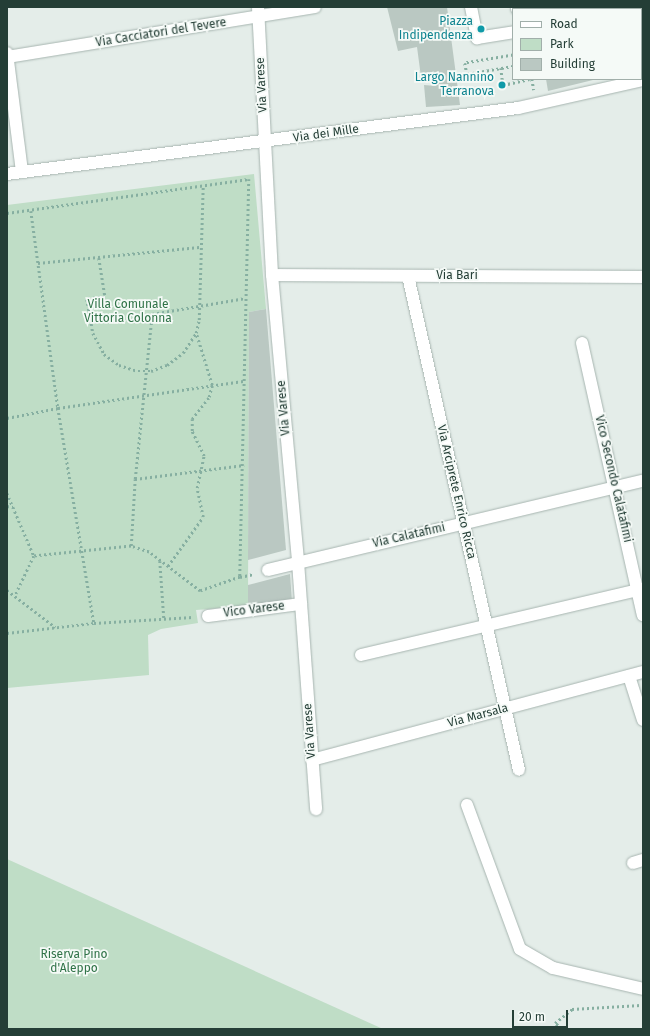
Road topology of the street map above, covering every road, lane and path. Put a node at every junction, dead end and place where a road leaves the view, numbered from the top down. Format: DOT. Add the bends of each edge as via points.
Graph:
graph roads {
  1 [pos="315,7"];
  2 [pos="471,7"];
  3 [pos="258,12"];
  4 [pos="512,32"];
  5 [pos="512,55"];
  6 [pos="7,56"];
  7 [pos="512,66"];
  8 [pos="501,68"];
  9 [pos="525,80"];
  10 [pos="643,80"];
  11 [pos="265,142"];
  12 [pos="22,172"];
  13 [pos="7,174"];
  14 [pos="203,186"];
  15 [pos="31,211"];
  16 [pos="7,213"];
  17 [pos="199,246"];
  18 [pos="99,258"];
  19 [pos="38,263"];
  20 [pos="272,275"];
  21 [pos="408,276"];
  22 [pos="643,277"];
  23 [pos="246,298"];
  24 [pos="199,306"];
  25 [pos="196,333"];
  26 [pos="582,343"];
  27 [pos="146,371"];
  28 [pos="243,380"];
  29 [pos="212,385"];
  30 [pos="144,395"];
  31 [pos="58,408"];
  32 [pos="7,418"];
  33 [pos="244,465"];
  34 [pos="199,471"];
  35 [pos="135,479"];
  36 [pos="643,481"];
  37 [pos="614,488"];
  38 [pos="7,493"];
  39 [pos="7,506"];
  40 [pos="13,508"];
  41 [pos="463,524"];
  42 [pos="131,546"];
  43 [pos="82,551"];
  44 [pos="34,556"];
  45 [pos="160,560"];
  46 [pos="298,562"];
  47 [pos="168,566"];
  48 [pos="268,570"];
  49 [pos="640,589"];
  50 [pos="7,590"];
  51 [pos="15,596"];
  52 [pos="301,604"];
  53 [pos="643,615"];
  54 [pos="208,616"];
  55 [pos="164,618"];
  56 [pos="94,623"];
  57 [pos="486,626"];
  58 [pos="55,627"];
  59 [pos="7,633"];
  60 [pos="361,655"];
  61 [pos="643,672"];
  62 [pos="629,676"];
  63 [pos="504,709"];
  64 [pos="643,720"];
  65 [pos="312,760"];
  66 [pos="519,770"];
  67 [pos="467,805"];
  68 [pos="316,809"];
  69 [pos="643,989"];
  70 [pos="643,1004"];
  71 [pos="562,1029"];
  1 -- 3 [label="street, Via Cacciatori del Tevere"];
  2 -- 4 [label="street" via="476,38"];
  3 -- 6 [label="street, Via Cacciatori del Tevere"];
  3 -- 11 [label="street, Via Varese"];
  5 -- 8 [label="path" via="465,63 467,74"];
  6 -- 12 [label="street"];
  7 -- 8 [label="path"];
  8 -- 9 [label="path" via="503,85"];
  10 -- 11 [label="street, Via dei Mille" via="537,105"];
  11 -- 12 [label="street, Via dei Mille"];
  11 -- 20 [label="street, Via Varese"];
  12 -- 13 [label="street, Via dei Mille"];
  14 -- 15 [label="path"];
  14 -- 17 [label="path"];
  14 -- 23 [label="path" via="249,179"];
  15 -- 16 [label="path"];
  15 -- 19 [label="path"];
  17 -- 18 [label="path"];
  17 -- 24 [label="path"];
  18 -- 19 [label="path"];
  18 -- 27 [label="path" via="105,296 87,299 93,333 104,354 114,362"];
  19 -- 31 [label="path"];
  20 -- 21 [label="street, Via Bari"];
  20 -- 46 [label="street, Via Varese"];
  21 -- 22 [label="street, Via Bari"];
  21 -- 41 [label="street, Via Arciprete Enrico Ricca"];
  23 -- 24 [label="path"];
  23 -- 28 [label="path"];
  24 -- 25 [label="path"];
  24 -- 27 [label="path" via="152,314"];
  25 -- 27 [label="path" via="183,353 167,365"];
  25 -- 29 [label="path"];
  26 -- 37 [label="street, Vico Secondo Calatafimi"];
  27 -- 30 [label="path"];
  28 -- 29 [label="path"];
  28 -- 33 [label="path"];
  29 -- 30 [label="path"];
  29 -- 34 [label="path" via="210,397 192,419 192,431 204,456"];
  30 -- 31 [label="path"];
  30 -- 35 [label="path"];
  31 -- 32 [label="path"];
  31 -- 43 [label="path"];
  33 -- 34 [label="path"];
  33 -- 47 [label="path" via="240,578 200,591"];
  34 -- 35 [label="path"];
  34 -- 47 [label="path" via="197,498 203,517"];
  35 -- 42 [label="path"];
  36 -- 37 [label="street, Via Calatafimi"];
  37 -- 41 [label="street, Via Calatafimi"];
  37 -- 49 [label="street, Vico Secondo Calatafimi"];
  38 -- 40 [label="path"];
  39 -- 40 [label="path"];
  40 -- 44 [label="path"];
  41 -- 46 [label="street, Via Calatafimi"];
  41 -- 57 [label="street, Via Arciprete Enrico Ricca"];
  42 -- 43 [label="path"];
  42 -- 45 [label="path" via="149,552"];
  43 -- 44 [label="path"];
  43 -- 56 [label="path"];
  44 -- 51 [label="path"];
  45 -- 47 [label="path"];
  45 -- 55 [label="path"];
  46 -- 48 [label="street, Via Calatafimi"];
  46 -- 52 [label="street, Via Varese"];
  49 -- 53 [label="street, Vico Secondo Calatafimi"];
  49 -- 57 [label="street"];
  50 -- 51 [label="path"];
  51 -- 58 [label="path"];
  52 -- 54 [label="street, Vico Varese"];
  52 -- 65 [label="street, Via Varese"];
  54 -- 55 [label="path"];
  55 -- 56 [label="path"];
  56 -- 58 [label="path"];
  57 -- 60 [label="street"];
  57 -- 63 [label="street, Via Arciprete Enrico Ricca"];
  58 -- 59 [label="path"];
  61 -- 62 [label="street, Via Marsala"];
  62 -- 63 [label="street, Via Marsala"];
  62 -- 64 [label="street"];
  63 -- 65 [label="street, Via Marsala"];
  63 -- 66 [label="street, Via Arciprete Enrico Ricca"];
  65 -- 68 [label="street, Via Varese"];
  67 -- 69 [label="street" via="520,949 553,968"];
  70 -- 71 [label="path" via="572,1009 555,1023"];
}
